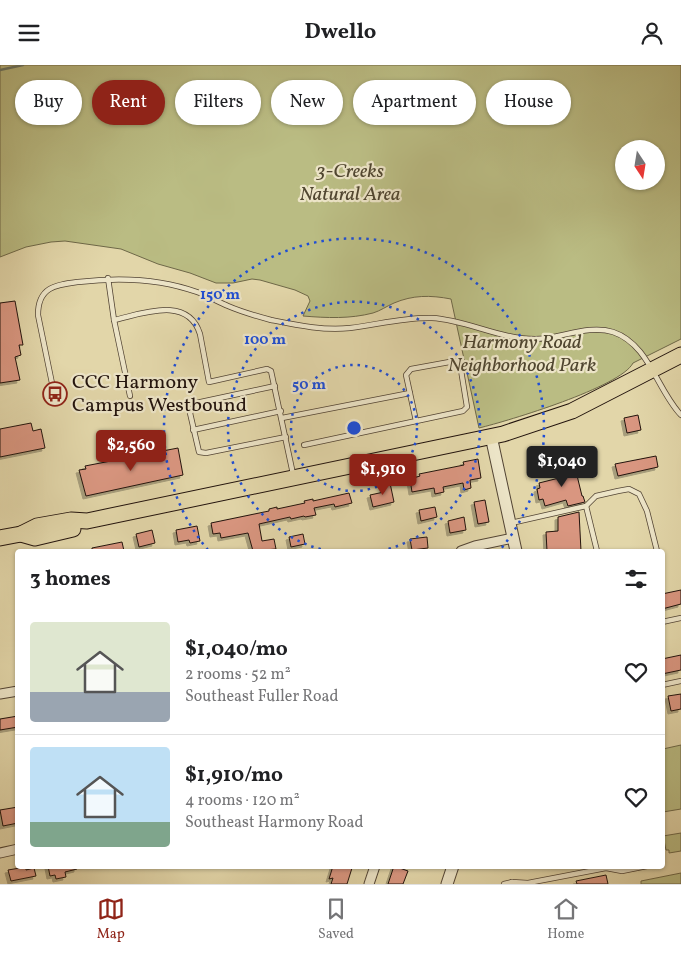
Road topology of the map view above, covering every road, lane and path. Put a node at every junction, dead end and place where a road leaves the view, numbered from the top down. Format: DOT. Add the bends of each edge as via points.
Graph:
graph roads {
  1 [pos="108,278"];
  2 [pos="114,321"];
  3 [pos="681,355"];
  4 [pos="652,371"];
  5 [pos="276,385"];
  6 [pos="54,393"];
  7 [pos="410,393"];
  8 [pos="130,396"];
  9 [pos="281,411"];
  10 [pos="681,415"];
  11 [pos="282,419"];
  12 [pos="416,421"];
  13 [pos="193,430"];
  14 [pos="491,436"];
  15 [pos="286,437"];
  16 [pos="304,445"];
  17 [pos="294,478"];
  18 [pos="586,506"];
  19 [pos="510,523"];
  20 [pos="0,538"];
  21 [pos="513,538"];
  22 [pos="468,549"];
  23 [pos="516,549"];
  24 [pos="597,549"];
  25 [pos="656,549"];
  26 [pos="681,618"];
  27 [pos="665,621"];
  28 [pos="681,681"];
  29 [pos="665,684"];
  30 [pos="15,692"];
  31 [pos="0,694"];
  32 [pos="15,850"];
  33 [pos="0,853"];
  34 [pos="374,869"];
  35 [pos="452,869"];
  36 [pos="601,869"];
  37 [pos="611,869"];
  38 [pos="632,869"];
  39 [pos="513,883"];
  40 [pos="369,884"];
  41 [pos="447,884"];
  42 [pos="504,884"];
  1 -- 2 [label="lane"];
  1 -- 4 [label="lane" via="164,282 198,292 252,315 295,325 349,329 381,322 431,318 512,337 535,339 606,330 637,347"];
  1 -- 6 [label="lane" via="60,284 51,287 40,299 38,315"];
  2 -- 5 [label="lane" via="172,309 192,319 198,327 209,382 267,369 271,371"];
  2 -- 8 [label="lane"];
  3 -- 4 [label="main road"];
  4 -- 10 [label="lane"];
  4 -- 14 [label="main road" via="572,411"];
  5 -- 9 [label="lane"];
  5 -- 13 [label="lane" via="196,403 190,413"];
  7 -- 11 [label="lane"];
  7 -- 12 [label="lane"];
  7 -- 12 [label="lane" via="406,375 411,369 455,361 460,365 467,407 463,411"];
  9 -- 11 [label="lane"];
  9 -- 13 [label="lane"];
  11 -- 15 [label="lane"];
  12 -- 16 [label="lane"];
  13 -- 15 [label="lane" via="199,452 206,453"];
  14 -- 17 [label="main road"];
  14 -- 19 [label="street"];
  15 -- 17 [label="lane"];
  17 -- 20 [label="main road" via="87,521 74,529 35,538 21,534"];
  18 -- 19 [label="lane"];
  18 -- 24 [label="lane"];
  18 -- 25 [label="lane" via="596,496 618,491 629,489 639,494 647,511"];
  19 -- 21 [label="street"];
  21 -- 22 [label="street"];
  21 -- 23 [label="street"];
  26 -- 27 [label="lane"];
  28 -- 29 [label="lane"];
  30 -- 31 [label="street"];
  32 -- 33 [label="street"];
  34 -- 40 [label="street"];
  35 -- 41 [label="street"];
  36 -- 39 [label="lane"];
  37 -- 38 [label="lane"];
  39 -- 42 [label="lane"];
}
